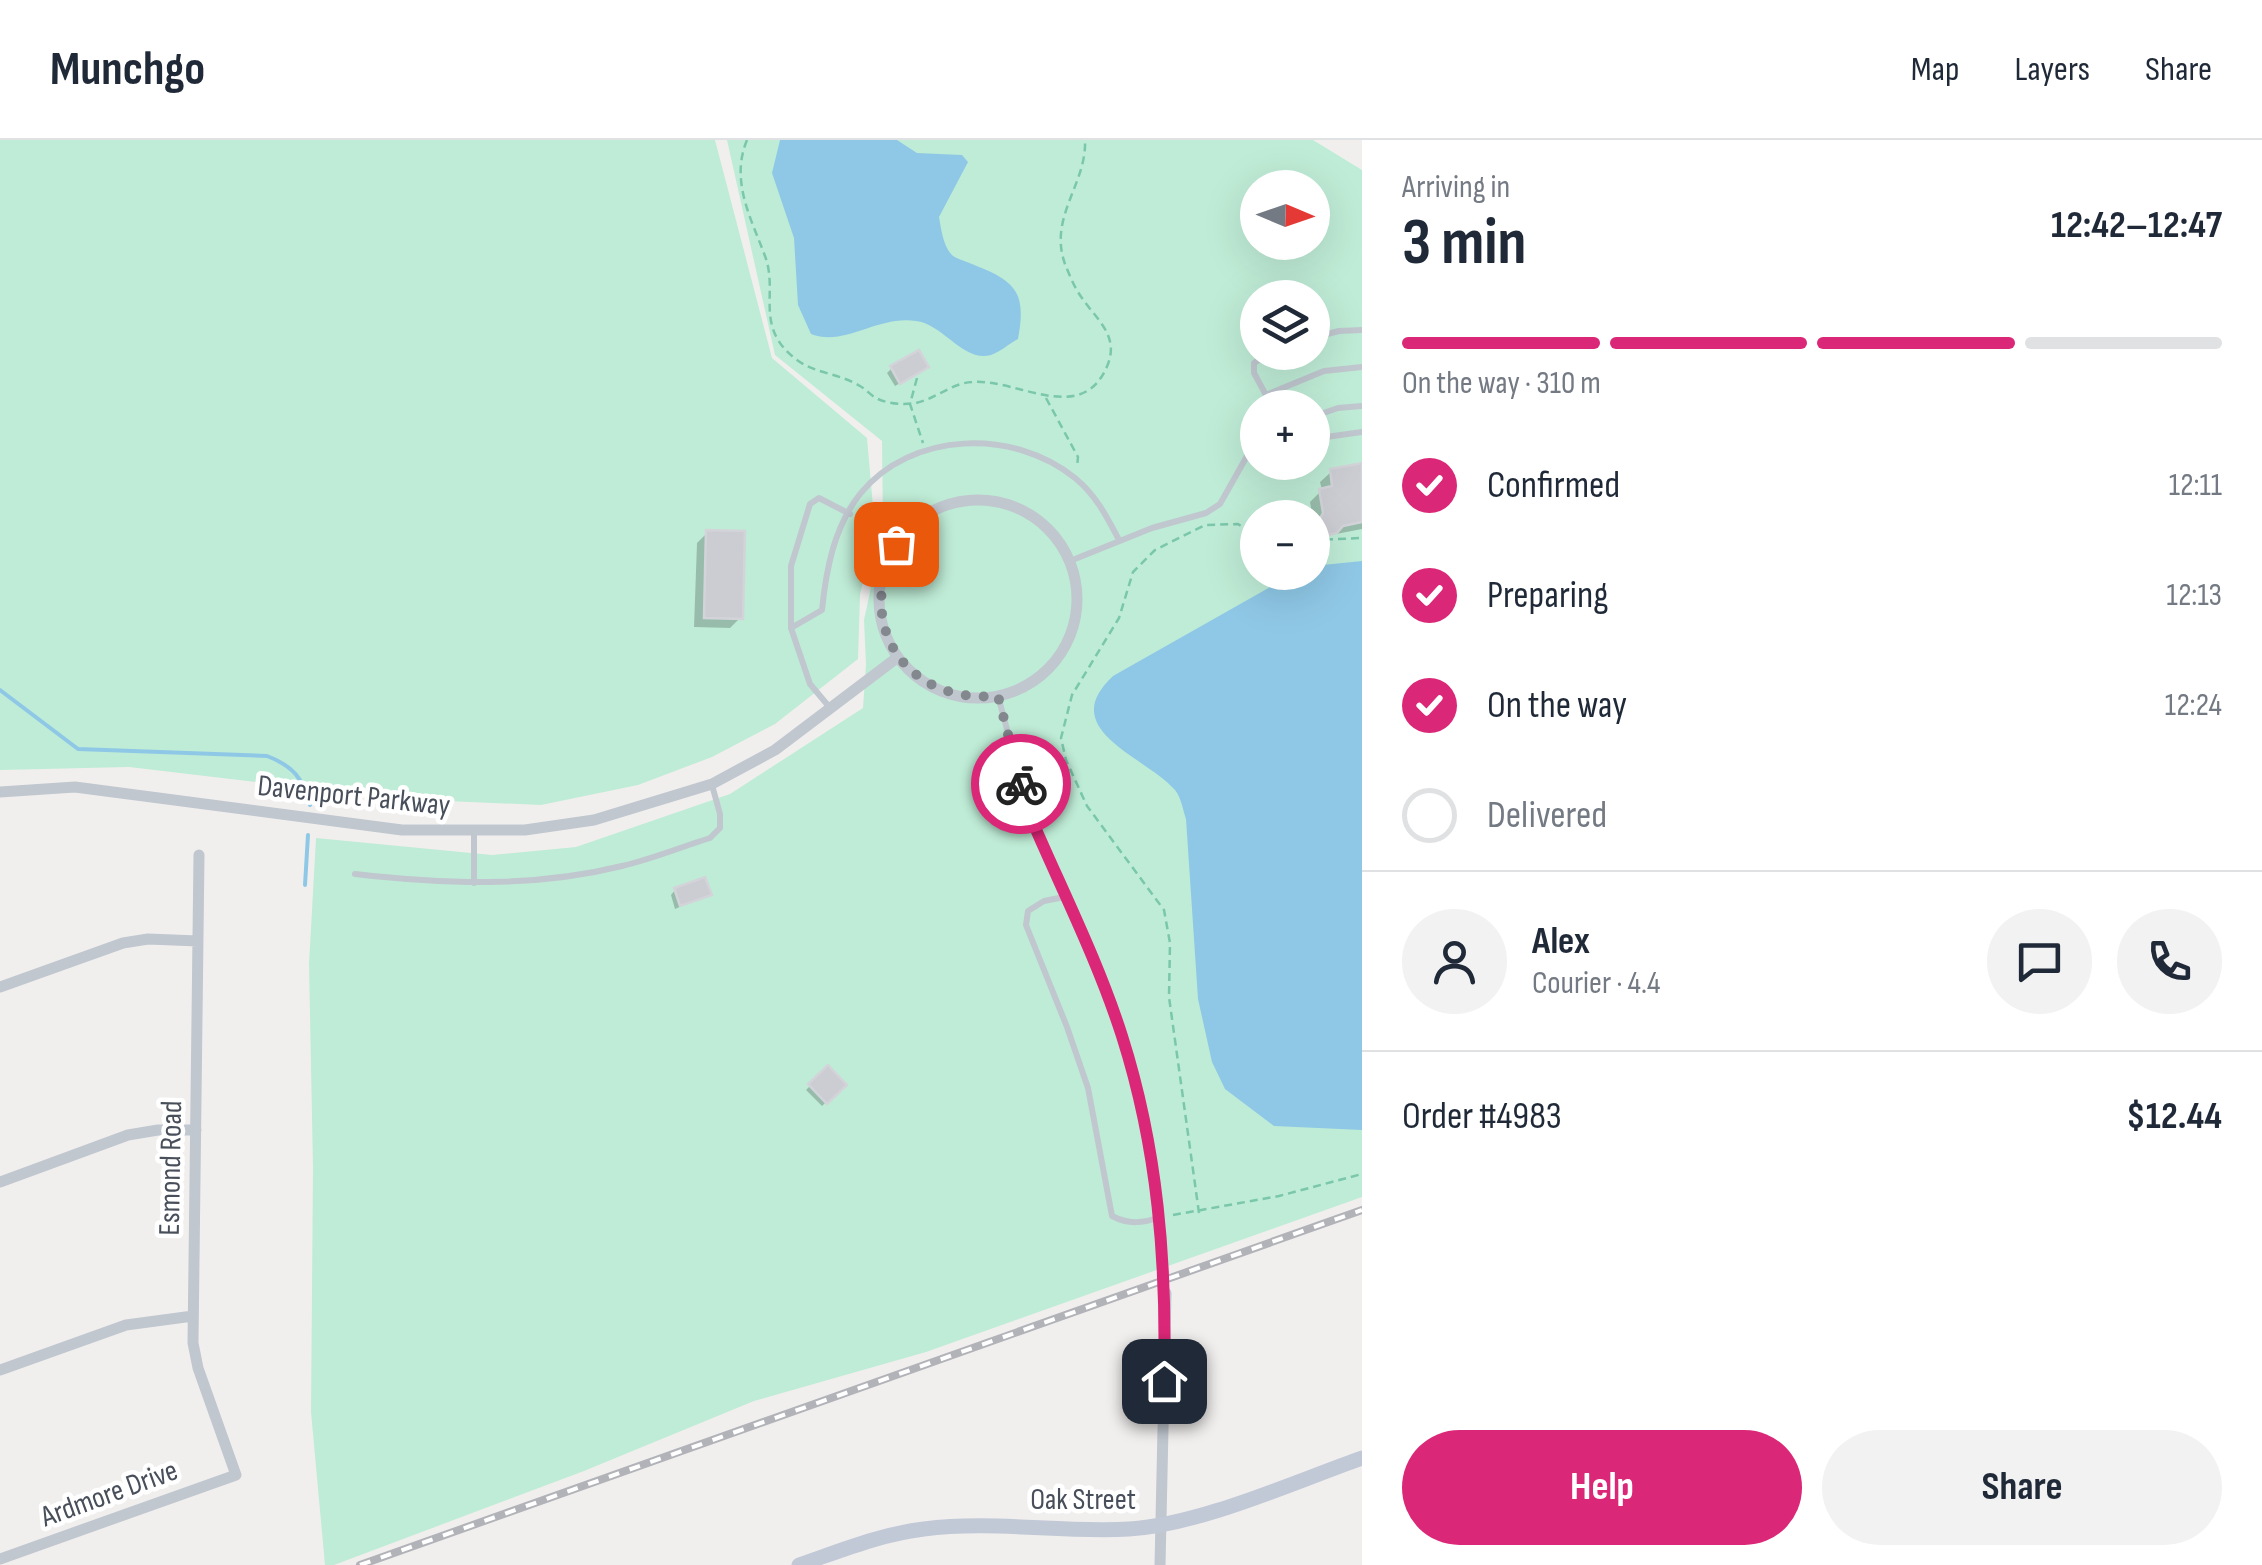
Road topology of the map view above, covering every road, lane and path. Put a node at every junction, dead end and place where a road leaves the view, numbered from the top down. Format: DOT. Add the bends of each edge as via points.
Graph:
graph roads {
  1 [pos="747,140"];
  2 [pos="1085,140"];
  3 [pos="1362,330"];
  4 [pos="1330,333"];
  5 [pos="1362,367"];
  6 [pos="917,378"];
  7 [pos="1278,390"];
  8 [pos="1046,398"];
  9 [pos="910,404"];
  10 [pos="1362,406"];
  11 [pos="1330,411"];
  12 [pos="1362,432"];
  13 [pos="1330,436"];
  14 [pos="925,450"];
  15 [pos="1240,468"];
  16 [pos="1075,478"];
  17 [pos="850,514"];
  18 [pos="1240,525"];
  19 [pos="1362,538"];
  20 [pos="1330,539"];
  21 [pos="1119,540"];
  22 [pos="1070,561"];
  23 [pos="791,628"];
  24 [pos="898,656"];
  25 [pos="998,696"];
  26 [pos="831,709"];
  27 [pos="712,784"];
  28 [pos="0,792"];
  29 [pos="474,832"];
  30 [pos="199,855"];
  31 [pos="355,874"];
  32 [pos="474,883"];
  33 [pos="1064,896"];
  34 [pos="198,940"];
  35 [pos="0,987"];
  36 [pos="196,1130"];
  37 [pos="1362,1174"];
  38 [pos="0,1182"];
  39 [pos="1199,1213"];
  40 [pos="1161,1216"];
  41 [pos="1166,1293"];
  42 [pos="194,1316"];
  43 [pos="0,1370"];
  44 [pos="1362,1458"];
  45 [pos="236,1475"];
  46 [pos="1160,1524"];
  47 [pos="0,1559"];
  48 [pos="799,1565"];
  49 [pos="1160,1565"];
  1 -- 9 [label="path" via="740,189 770,269 767,308 777,339 798,361 876,398"];
  2 -- 8 [label="path" via="1085,162 1061,229 1064,262 1081,298 1103,322 1109,362 1085,392"];
  3 -- 4 [label="lane"];
  5 -- 7 [label="lane" via="1324,371"];
  6 -- 9 [label="path"];
  8 -- 9 [label="path" via="975,382"];
  8 -- 16 [label="path" via="1078,458"];
  9 -- 14 [label="path"];
  10 -- 11 [label="lane"];
  12 -- 13 [label="lane"];
  14 -- 16 [label="lane" via="985,442 1036,453"];
  14 -- 17 [label="lane" via="889,467"];
  15 -- 21 [label="lane" via="1220,504 1206,513"];
  16 -- 21 [label="lane" via="1100,504"];
  17 -- 23 [label="lane" via="826,567 822,610"];
  17 -- 23 [label="lane" via="819,498 810,504 790,566"];
  18 -- 39 [label="path" via="1205,525 1155,550 1134,572 1119,618 1072,695 1061,738 1087,806 1164,910"];
  19 -- 20 [label="path"];
  21 -- 22 [label="lane"];
  22 -- 24 [label="street" via="1042,522 1000,502 976,499 931,511 904,534 885,565 880,612"];
  22 -- 25 [label="street" via="1076,618 1066,646 1037,678"];
  23 -- 26 [label="lane" via="810,684"];
  24 -- 25 [label="street" via="922,680 953,695"];
  24 -- 26 [label="street, Davenport Parkway"];
  25 -- 33 [label="lane" via="1031,818"];
  26 -- 27 [label="street, Davenport Parkway" via="776,750"];
  27 -- 29 [label="street, Davenport Parkway" via="594,820"];
  27 -- 32 [label="lane" via="720,828 710,838 626,866"];
  28 -- 29 [label="street, Davenport Parkway" via="75,787 402,830"];
  29 -- 32 [label="lane"];
  30 -- 34 [label="street, Esmond Road"];
  31 -- 32 [label="lane"];
  33 -- 40 [label="lane" via="1121,1032"];
  33 -- 40 [label="lane" via="1028,911 1026,925 1088,1088 1112,1216 1145,1222"];
  34 -- 35 [label="street" via="123,943"];
  34 -- 36 [label="street, Esmond Road"];
  36 -- 38 [label="street" via="128,1136"];
  36 -- 42 [label="street, Esmond Road"];
  37 -- 39 [label="path"];
  39 -- 40 [label="path"];
  40 -- 41 [label="lane"];
  41 -- 46 [label="street"];
  42 -- 43 [label="street" via="126,1325"];
  42 -- 45 [label="street, Esmond Road" via="198,1368"];
  44 -- 46 [label="street, Oak Street"];
  45 -- 47 [label="street, Ardmore Drive"];
  46 -- 48 [label="street, Oak Street" via="924,1529"];
  46 -- 49 [label="street"];
}
